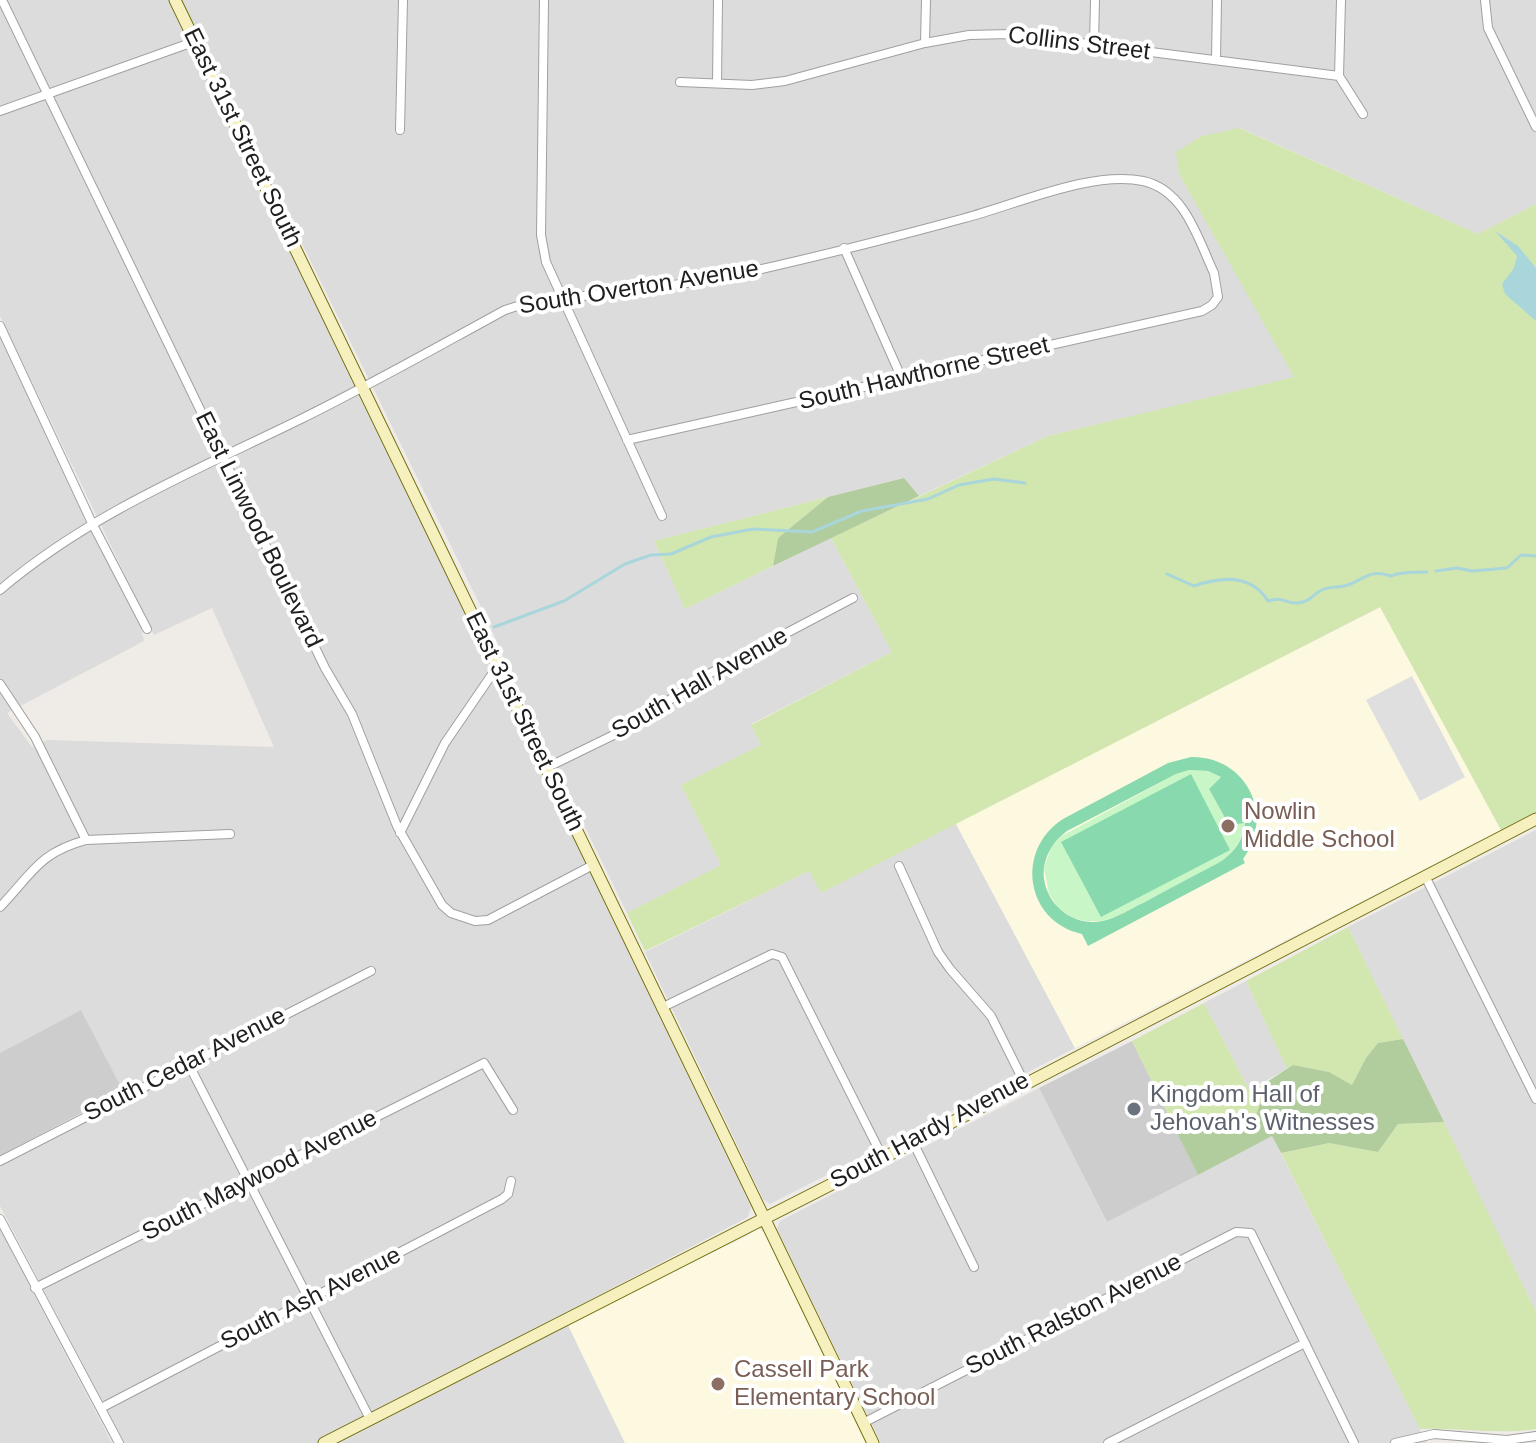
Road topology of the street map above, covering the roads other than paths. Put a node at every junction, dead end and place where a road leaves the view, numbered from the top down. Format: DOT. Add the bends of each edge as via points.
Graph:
graph roads {
  1 [pos="2,0"];
  2 [pos="175,0"];
  3 [pos="403,0"];
  4 [pos="544,0"];
  5 [pos="718,0"];
  6 [pos="926,0"];
  7 [pos="1095,0"];
  8 [pos="1217,0"];
  9 [pos="1341,0"];
  10 [pos="1485,0"];
  11 [pos="196,41"];
  12 [pos="925,43"];
  13 [pos="1094,44"];
  14 [pos="1216,60"];
  15 [pos="1339,76"];
  16 [pos="680,82"];
  17 [pos="717,83"];
  18 [pos="48,94"];
  19 [pos="0,111"];
  20 [pos="1363,114"];
  21 [pos="1536,127"];
  22 [pos="400,130"];
  23 [pos="844,248"];
  24 [pos="561,299"];
  25 [pos="1216,299"];
  26 [pos="0,326"];
  27 [pos="902,379"];
  28 [pos="362,387"];
  29 [pos="627,440"];
  30 [pos="223,457"];
  31 [pos="662,516"];
  32 [pos="92,523"];
  33 [pos="0,590"];
  34 [pos="853,598"];
  35 [pos="147,629"];
  36 [pos="497,667"];
  37 [pos="0,684"];
  38 [pos="546,768"];
  39 [pos="1536,819"];
  40 [pos="400,833"];
  41 [pos="230,834"];
  42 [pos="86,840"];
  43 [pos="593,865"];
  44 [pos="899,866"];
  45 [pos="1425,876"];
  46 [pos="0,907"];
  47 [pos="371,971"];
  48 [pos="661,1008"];
  49 [pos="188,1063"];
  50 [pos="1024,1082"];
  51 [pos="1536,1099"];
  52 [pos="513,1110"];
  53 [pos="913,1142"];
  54 [pos="883,1158"];
  55 [pos="0,1161"];
  56 [pos="511,1181"];
  57 [pos="249,1182"];
  58 [pos="763,1218"];
  59 [pos="0,1219"];
  60 [pos="974,1267"];
  61 [pos="35,1288"];
  62 [pos="309,1300"];
  63 [pos="1305,1343"];
  64 [pos="101,1408"];
  65 [pos="370,1419"];
  66 [pos="863,1423"];
  67 [pos="1536,1436"];
  68 [pos="119,1443"];
  69 [pos="324,1443"];
  70 [pos="873,1443"];
  71 [pos="1108,1443"];
  72 [pos="1354,1443"];
  73 [pos="1395,1443"];
  1 -- 18 [label="street, East Linwood Boulevard"];
  2 -- 11 [label="street, East 31st Street South"];
  3 -- 22 [label="street"];
  4 -- 24 [label="street" via="541,235"];
  5 -- 17 [label="street"];
  6 -- 12 [label="street"];
  7 -- 13 [label="street"];
  8 -- 14 [label="street"];
  9 -- 15 [label="street"];
  10 -- 21 [label="street" via="1488,28"];
  11 -- 18 [label="street"];
  11 -- 28 [label="street, East 31st Street South"];
  12 -- 13 [label="street, Collins Street" via="1024,34"];
  12 -- 17 [label="street, Collins Street" via="785,81"];
  13 -- 14 [label="street, Collins Street"];
  14 -- 15 [label="street, Collins Street"];
  15 -- 20 [label="street"];
  16 -- 17 [label="street, Collins Street"];
  18 -- 19 [label="street"];
  18 -- 30 [label="street, East Linwood Boulevard"];
  23 -- 24 [label="street, South Overton Avenue" via="698,282"];
  23 -- 25 [label="street, South Overton Avenue" via="1073,186 1132,180 1169,193 1186,214 1214,273"];
  23 -- 27 [label="street"];
  24 -- 28 [label="street, South Overton Avenue" via="505,310"];
  24 -- 29 [label="street"];
  25 -- 27 [label="street, South Hawthorne Street" via="1202,311"];
  26 -- 32 [label="street"];
  27 -- 29 [label="street, South Hawthorne Street"];
  28 -- 30 [label="street, South Overton Avenue"];
  28 -- 36 [label="street, East 31st Street South"];
  29 -- 31 [label="street"];
  30 -- 32 [label="street, South Overton Avenue"];
  30 -- 40 [label="street, East Linwood Boulevard" via="352,714"];
  32 -- 33 [label="street, South Overton Avenue"];
  32 -- 35 [label="street"];
  34 -- 38 [label="street, South Hall Avenue" via="705,676 628,728"];
  36 -- 38 [label="street, East 31st Street South"];
  36 -- 40 [label="street" via="445,743"];
  37 -- 42 [label="street" via="35,737"];
  38 -- 43 [label="street, East 31st Street South"];
  39 -- 45 [label="street, South Hardy Avenue"];
  40 -- 43 [label="street, East Linwood Boulevard" via="442,905 475,921 500,915"];
  41 -- 42 [label="street"];
  42 -- 46 [label="street" via="45,857"];
  43 -- 48 [label="street, East 31st Street South"];
  44 -- 50 [label="street" via="938,952 991,1016"];
  45 -- 50 [label="street, South Hardy Avenue"];
  45 -- 51 [label="street"];
  47 -- 49 [label="street, South Cedar Avenue"];
  48 -- 54 [label="street" via="772,954 782,957"];
  48 -- 58 [label="street, East 31st Street South"];
  49 -- 55 [label="street, South Cedar Avenue"];
  49 -- 57 [label="street"];
  50 -- 53 [label="street, South Hardy Avenue"];
  52 -- 57 [label="street, South Maywood Avenue" via="484,1063"];
  53 -- 54 [label="street, South Hardy Avenue"];
  53 -- 60 [label="street"];
  54 -- 58 [label="street, South Hardy Avenue"];
  56 -- 62 [label="street, South Ash Avenue" via="502,1199"];
  57 -- 61 [label="street, South Maywood Avenue"];
  57 -- 62 [label="street"];
  58 -- 65 [label="street, South Hardy Avenue"];
  58 -- 66 [label="street, East 31st Street South"];
  59 -- 61 [label="street"];
  61 -- 64 [label="street"];
  62 -- 64 [label="street, South Ash Avenue"];
  62 -- 65 [label="street"];
  63 -- 66 [label="street, South Ralston Avenue" via="1251,1233 1236,1232"];
  63 -- 71 [label="street"];
  63 -- 72 [label="street"];
  64 -- 68 [label="street"];
  65 -- 69 [label="street, South Hardy Avenue"];
  66 -- 70 [label="street, East 31st Street South"];
  67 -- 73 [label="street" via="1507,1440 1434,1434"];
}
